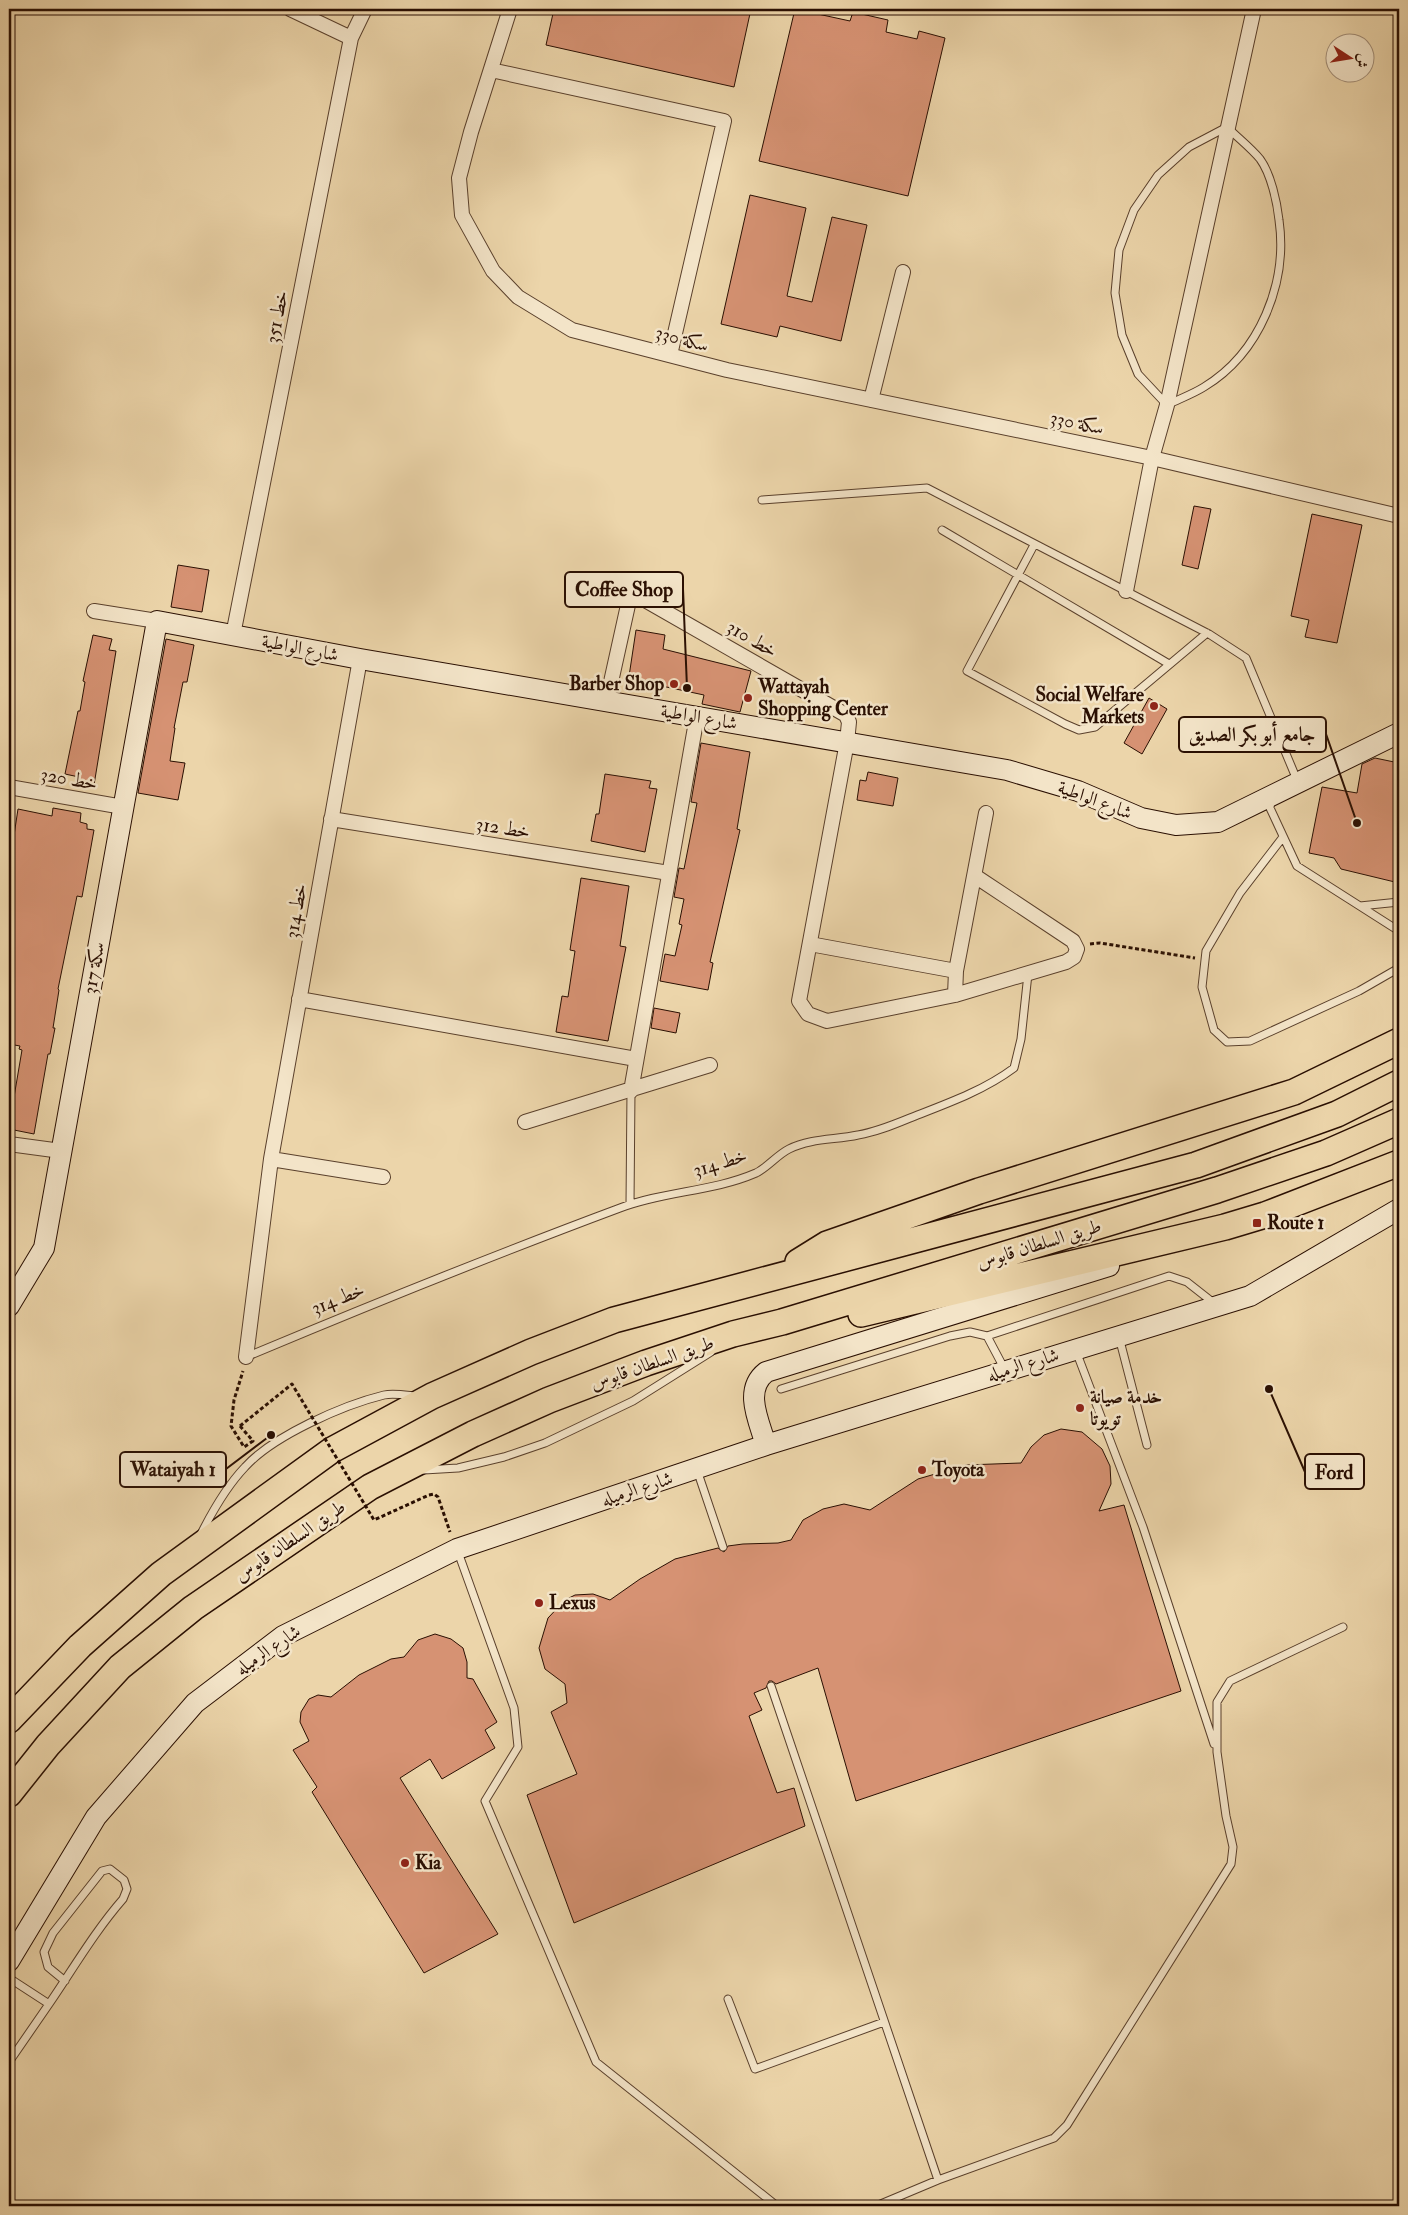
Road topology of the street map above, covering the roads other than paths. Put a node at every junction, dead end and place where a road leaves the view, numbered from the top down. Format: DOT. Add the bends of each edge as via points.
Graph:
graph roads {
  1 [pos="290,9"];
  2 [pos="365,9"];
  3 [pos="510,9"];
  4 [pos="1254,9"];
  5 [pos="351,38"];
  6 [pos="491,70"];
  7 [pos="1227,127"];
  8 [pos="903,272"];
  9 [pos="670,355"];
  10 [pos="871,400"];
  11 [pos="1167,405"];
  12 [pos="1152,458"];
  13 [pos="762,500"];
  14 [pos="1399,516"];
  15 [pos="942,530"];
  16 [pos="1034,545"];
  17 [pos="1018,575"];
  18 [pos="1126,591"];
  19 [pos="94,610"];
  20 [pos="157,621"];
  21 [pos="1207,633"];
  22 [pos="233,635"];
  23 [pos="360,659"];
  24 [pos="1169,664"];
  25 [pos="607,700"];
  26 [pos="697,716"];
  27 [pos="1399,733"];
  28 [pos="847,742"];
  29 [pos="1298,783"];
  30 [pos="9,787"];
  31 [pos="1266,802"];
  32 [pos="123,807"];
  33 [pos="986,813"];
  34 [pos="331,819"];
  35 [pos="1283,837"];
  36 [pos="669,873"];
  37 [pos="975,876"];
  38 [pos="1399,902"];
  39 [pos="1360,906"];
  40 [pos="1399,931"];
  41 [pos="810,944"];
  42 [pos="1399,968"];
  43 [pos="956,971"];
  44 [pos="1028,974"];
  45 [pos="955,995"];
  46 [pos="300,999"];
  47 [pos="1399,1041"];
  48 [pos="636,1059"];
  49 [pos="710,1065"];
  50 [pos="1399,1083"];
  51 [pos="632,1091"];
  52 [pos="525,1122"];
  53 [pos="1392,1124"];
  54 [pos="9,1144"];
  55 [pos="61,1151"];
  56 [pos="271,1158"];
  57 [pos="1398,1164"];
  58 [pos="383,1177"];
  59 [pos="630,1204"];
  60 [pos="1399,1209"];
  61 [pos="1225,1227"];
  62 [pos="777,1276"];
  63 [pos="9,1306"];
  64 [pos="1217,1306"];
  65 [pos="782,1322"];
  66 [pos="733,1334"];
  67 [pos="987,1336"];
  68 [pos="1119,1337"];
  69 [pos="1074,1349"];
  70 [pos="246,1357"];
  71 [pos="1005,1370"];
  72 [pos="781,1389"];
  73 [pos="432,1396"];
  74 [pos="766,1445"];
  75 [pos="1147,1445"];
  76 [pos="696,1469"];
  77 [pos="401,1470"];
  78 [pos="723,1548"];
  79 [pos="457,1549"];
  80 [pos="191,1552"];
  81 [pos="1344,1627"];
  82 [pos="771,1686"];
  83 [pos="9,1720"];
  84 [pos="1217,1752"];
  85 [pos="9,1794"];
  86 [pos="9,1961"];
  87 [pos="9,1978"];
  88 [pos="65,1981"];
  89 [pos="728,1999"];
  90 [pos="48,2004"];
  91 [pos="884,2022"];
  92 [pos="9,2062"];
  93 [pos="938,2180"];
  94 [pos="777,2206"];
  95 [pos="876,2206"];
  1 -- 5 [label="street"];
  2 -- 5 [label="street, خط 351"];
  3 -- 6 [label="street, سكة 330"];
  4 -- 7 [label="street"];
  5 -- 22 [label="street, خط 351"];
  6 -- 9 [label="street, سكة 330" via="459,178 462,215 493,271 518,297 572,330"];
  6 -- 9 [label="street" via="724,121"];
  7 -- 11 [label="street"];
  7 -- 11 [label="lane" via="1189,147 1158,175 1134,210 1119,250 1115,293 1122,335 1138,374"];
  7 -- 11 [label="lane" via="1260,160 1277,200 1282,242 1277,284 1262,324 1238,359 1205,387"];
  8 -- 10 [label="street"];
  9 -- 10 [label="street, سكة 330"];
  10 -- 12 [label="street, سكة 330"];
  11 -- 12 [label="street"];
  12 -- 14 [label="street, سكة 330"];
  12 -- 18 [label="street"];
  13 -- 16 [label="lane" via="927,488"];
  15 -- 17 [label="lane"];
  16 -- 17 [label="lane"];
  16 -- 18 [label="lane"];
  17 -- 24 [label="lane"];
  17 -- 24 [label="lane" via="968,671 1079,730 1095,727"];
  18 -- 21 [label="lane"];
  19 -- 20 [label="street, شارع الواطية"];
  20 -- 22 [label="street, شارع الواطية"];
  20 -- 32 [label="street, سكة 317"];
  21 -- 24 [label="lane"];
  21 -- 29 [label="lane" via="1246,658"];
  22 -- 23 [label="street, شارع الواطية"];
  23 -- 25 [label="street, شارع الواطية"];
  23 -- 34 [label="street, خط 314"];
  25 -- 26 [label="street, شارع الواطية"];
  25 -- 28 [label="street, خط 310" via="628,605 631,599 641,597 843,713 849,722"];
  26 -- 28 [label="street, شارع الواطية"];
  26 -- 36 [label="street"];
  27 -- 29 [label="street, شارع الواطية"];
  28 -- 31 [label="street, شارع الواطية" via="1007,770 1078,791 1141,818 1176,825 1218,822"];
  28 -- 41 [label="street, خط 310"];
  29 -- 31 [label="street, شارع الواطية"];
  30 -- 32 [label="street, خط 320"];
  31 -- 35 [label="lane"];
  32 -- 55 [label="street, سكة 317"];
  33 -- 37 [label="street"];
  34 -- 36 [label="street, خط 312"];
  34 -- 46 [label="street, خط 314"];
  35 -- 39 [label="lane" via="1297,866"];
  35 -- 42 [label="lane" via="1240,893 1206,951 1202,987 1214,1030 1228,1042 1250,1041 1358,991"];
  36 -- 48 [label="street"];
  37 -- 43 [label="street"];
  37 -- 44 [label="street" via="1074,941 1076,954 1070,960"];
  38 -- 39 [label="lane"];
  39 -- 40 [label="lane"];
  41 -- 43 [label="street"];
  41 -- 45 [label="street, خط 310" via="799,1001 808,1014 827,1021"];
  43 -- 45 [label="street"];
  44 -- 45 [label="street"];
  44 -- 59 [label="lane, خط 314" via="1014,1068 993,1083 882,1129 858,1136 825,1138 790,1148 758,1172 725,1184"];
  46 -- 48 [label="street"];
  46 -- 56 [label="street, خط 314"];
  47 -- 62 [label="highway" via="1294,1092 979,1191 827,1244"];
  48 -- 51 [label="street"];
  49 -- 51 [label="street"];
  50 -- 62 [label="highway, طريق السلطان قابوس" via="1337,1114 1196,1165"];
  51 -- 52 [label="street"];
  51 -- 59 [label="lane"];
  53 -- 65 [label="highway, طريق السلطان قابوس" via="1326,1152 1217,1190"];
  54 -- 55 [label="street"];
  55 -- 63 [label="street, سكة 317" via="44,1248"];
  56 -- 58 [label="street"];
  56 -- 70 [label="street, خط 314"];
  57 -- 61 [label="highway"];
  59 -- 70 [label="lane, خط 314" via="475,1262"];
  60 -- 64 [label="street, شارع الرميله" via="1250,1296"];
  61 -- 65 [label="highway" via="824,1322"];
  61 -- 74 [label="street" via="1202,1239 766,1372 756,1384 753,1398"];
  62 -- 73 [label="highway, طريق السلطان قابوس" via="614,1320"];
  64 -- 67 [label="lane" via="1187,1282 1169,1276"];
  64 -- 68 [label="street, شارع الرميله"];
  65 -- 66 [label="highway, طريق السلطان قابوس"];
  66 -- 77 [label="highway, طريق السلطان قابوس" via="549,1400"];
  66 -- 77 [label="lane" via="702,1359 633,1400 545,1442 504,1457 458,1468"];
  67 -- 71 [label="lane"];
  67 -- 72 [label="lane" via="970,1332 950,1336"];
  68 -- 69 [label="street, شارع الرميله"];
  68 -- 75 [label="lane"];
  69 -- 71 [label="street, شارع الرميله"];
  69 -- 84 [label="lane" via="1143,1527"];
  71 -- 74 [label="street, شارع الرميله"];
  73 -- 80 [label="highway, طريق السلطان قابوس" via="332,1450"];
  73 -- 80 [label="lane" via="385,1395 319,1418 280,1439 240,1472 219,1500"];
  74 -- 76 [label="street, شارع الرميله"];
  76 -- 78 [label="lane"];
  76 -- 79 [label="street, شارع الرميله"];
  77 -- 85 [label="highway, طريق السلطان قابوس" via="370,1487 202,1602 120,1667 48,1745"];
  79 -- 86 [label="street, شارع الرميله" via="283,1636 195,1703 96,1817"];
  79 -- 94 [label="lane" via="514,1708 518,1747 485,1801 596,2062"];
  80 -- 83 [label="highway, طريق السلطان قابوس" via="161,1574 80,1646"];
  81 -- 84 [label="lane" via="1230,1680 1217,1702"];
  82 -- 91 [label="lane"];
  84 -- 93 [label="lane" via="1233,1847 1231,1864 1068,2125 1054,2138"];
  87 -- 90 [label="lane"];
  88 -- 88 [label="lane" via="48,1967 44,1952 53,1932 102,1871 110,1869 124,1880 127,1889 123,1899"];
  88 -- 90 [label="lane"];
  89 -- 91 [label="lane" via="755,2069"];
  90 -- 92 [label="lane"];
  91 -- 93 [label="lane"];
  93 -- 95 [label="lane"];
}
